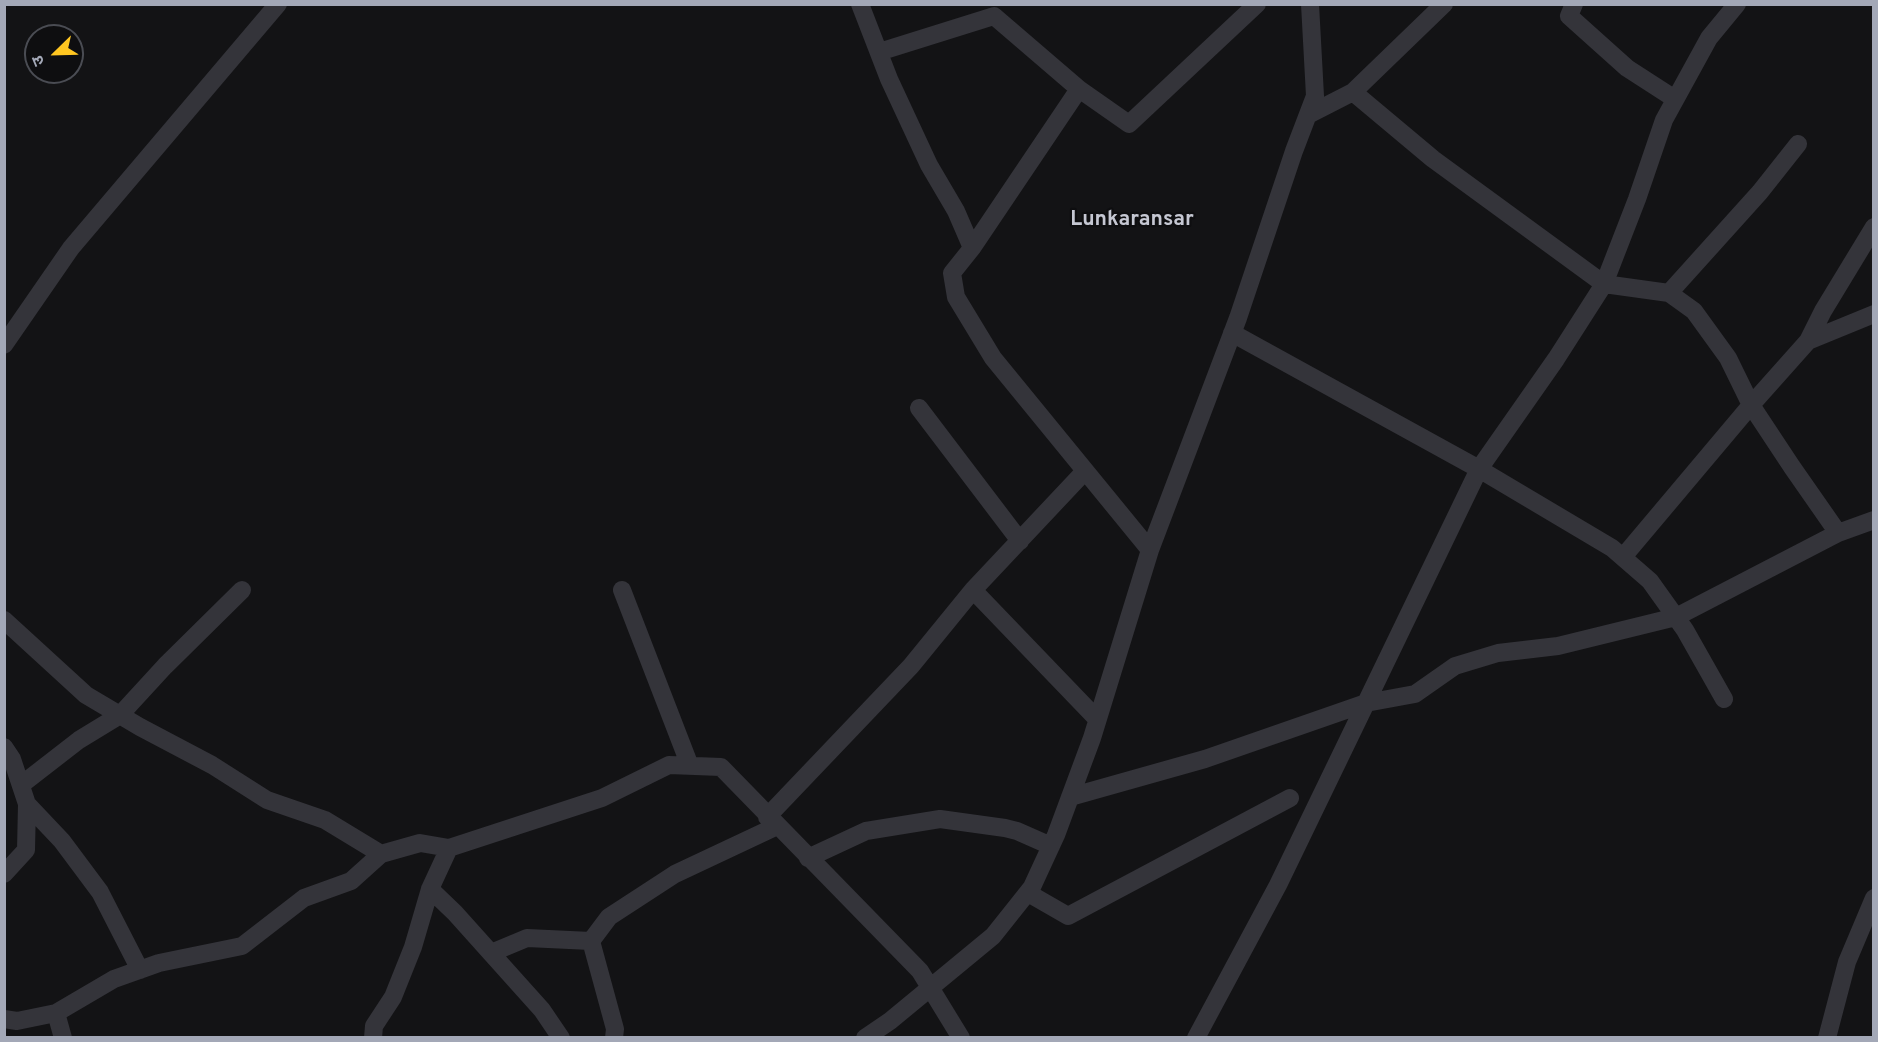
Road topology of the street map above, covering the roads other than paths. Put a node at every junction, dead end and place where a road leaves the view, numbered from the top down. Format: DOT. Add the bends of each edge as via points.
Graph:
graph roads {
  1 [pos="278,4"];
  2 [pos="860,4"];
  3 [pos="1257,4"];
  4 [pos="1310,4"];
  5 [pos="1444,4"];
  6 [pos="1574,4"];
  7 [pos="1737,4"];
  8 [pos="879,52"];
  9 [pos="1079,89"];
  10 [pos="1353,92"];
  11 [pos="1675,99"];
  12 [pos="1308,115"];
  13 [pos="1798,144"];
  14 [pos="1874,227"];
  15 [pos="972,249"];
  16 [pos="1604,284"];
  17 [pos="1669,293"];
  18 [pos="1874,314"];
  19 [pos="1232,333"];
  20 [pos="1808,341"];
  21 [pos="4,345"];
  22 [pos="1751,405"];
  23 [pos="919,408"];
  24 [pos="1479,469"];
  25 [pos="1085,471"];
  26 [pos="1874,520"];
  27 [pos="1838,533"];
  28 [pos="1020,541"];
  29 [pos="1150,550"];
  30 [pos="1623,556"];
  31 [pos="242,590"];
  32 [pos="622,590"];
  33 [pos="972,590"];
  34 [pos="1676,617"];
  35 [pos="4,620"];
  36 [pos="1724,699"];
  37 [pos="1366,703"];
  38 [pos="120,715"];
  39 [pos="1097,719"];
  40 [pos="4,747"];
  41 [pos="690,766"];
  42 [pos="21,785"];
  43 [pos="1070,797"];
  44 [pos="1290,798"];
  45 [pos="27,804"];
  46 [pos="772,821"];
  47 [pos="1051,846"];
  48 [pos="449,848"];
  49 [pos="381,854"];
  50 [pos="808,858"];
  51 [pos="4,874"];
  52 [pos="430,890"];
  53 [pos="1028,892"];
  54 [pos="1874,898"];
  55 [pos="591,941"];
  56 [pos="491,953"];
  57 [pos="140,970"];
  58 [pos="930,988"];
  59 [pos="56,1013"];
  60 [pos="4,1019"];
  61 [pos="63,1038"];
  62 [pos="373,1038"];
  63 [pos="561,1038"];
  64 [pos="614,1038"];
  65 [pos="865,1038"];
  66 [pos="961,1038"];
  67 [pos="1196,1038"];
  68 [pos="1827,1038"];
  1 -- 21 [label="street" via="71,248"];
  2 -- 8 [label="street"];
  3 -- 9 [label="street" via="1129,124"];
  4 -- 12 [label="street" via="1315,96"];
  5 -- 10 [label="street"];
  6 -- 11 [label="street" via="1569,16 1627,68"];
  7 -- 11 [label="street" via="1709,38"];
  8 -- 9 [label="street" via="994,16"];
  8 -- 15 [label="street" via="929,165 956,211"];
  9 -- 15 [label="street"];
  10 -- 12 [label="street"];
  10 -- 16 [label="street" via="1433,159"];
  11 -- 16 [label="street"];
  12 -- 19 [label="street"];
  13 -- 17 [label="street"];
  14 -- 20 [label="street"];
  15 -- 25 [label="street" via="952,273 956,297 993,358"];
  16 -- 17 [label="street"];
  16 -- 24 [label="street"];
  17 -- 22 [label="street" via="1694,311 1728,358"];
  18 -- 20 [label="street"];
  19 -- 24 [label="street"];
  19 -- 29 [label="street"];
  20 -- 22 [label="street"];
  22 -- 27 [label="street"];
  22 -- 30 [label="street"];
  23 -- 28 [label="street"];
  24 -- 30 [label="street"];
  24 -- 37 [label="street"];
  25 -- 28 [label="street"];
  25 -- 29 [label="street"];
  26 -- 27 [label="street"];
  27 -- 34 [label="street"];
  28 -- 33 [label="street"];
  29 -- 39 [label="street"];
  30 -- 34 [label="street" via="1650,581"];
  31 -- 38 [label="street"];
  32 -- 41 [label="street"];
  33 -- 39 [label="street"];
  33 -- 46 [label="street" via="911,666"];
  34 -- 36 [label="street"];
  34 -- 37 [label="street" via="1558,646 1498,653 1455,666 1415,694"];
  35 -- 38 [label="street" via="86,695"];
  37 -- 43 [label="street" via="1205,759"];
  37 -- 67 [label="street" via="1278,885"];
  38 -- 42 [label="street" via="79,740"];
  38 -- 49 [label="street" via="267,800 325,820"];
  39 -- 43 [label="street"];
  40 -- 42 [label="street"];
  41 -- 46 [label="street" via="721,767"];
  41 -- 48 [label="street" via="669,765 602,798"];
  42 -- 45 [label="street"];
  43 -- 47 [label="street"];
  44 -- 53 [label="street" via="1068,916"];
  45 -- 51 [label="street" via="26,850"];
  45 -- 57 [label="street" via="62,841 100,891"];
  46 -- 50 [label="street"];
  46 -- 55 [label="street" via="675,874 609,917"];
  47 -- 50 [label="street" via="1017,831 940,819 866,831"];
  47 -- 53 [label="street"];
  48 -- 49 [label="street" via="420,843"];
  48 -- 52 [label="street"];
  49 -- 57 [label="street" via="351,881 304,898 242,946"];
  50 -- 58 [label="street" via="920,971"];
  52 -- 56 [label="street"];
  52 -- 62 [label="street" via="413,947 393,997 374,1026"];
  53 -- 58 [label="street" via="993,936"];
  54 -- 68 [label="street" via="1847,962"];
  55 -- 56 [label="street" via="528,938"];
  55 -- 64 [label="street" via="615,1029"];
  56 -- 63 [label="street" via="542,1010"];
  57 -- 59 [label="street" via="114,979"];
  58 -- 65 [label="street"];
  58 -- 66 [label="street"];
  59 -- 60 [label="street" via="16,1021"];
  59 -- 61 [label="street"];
}
